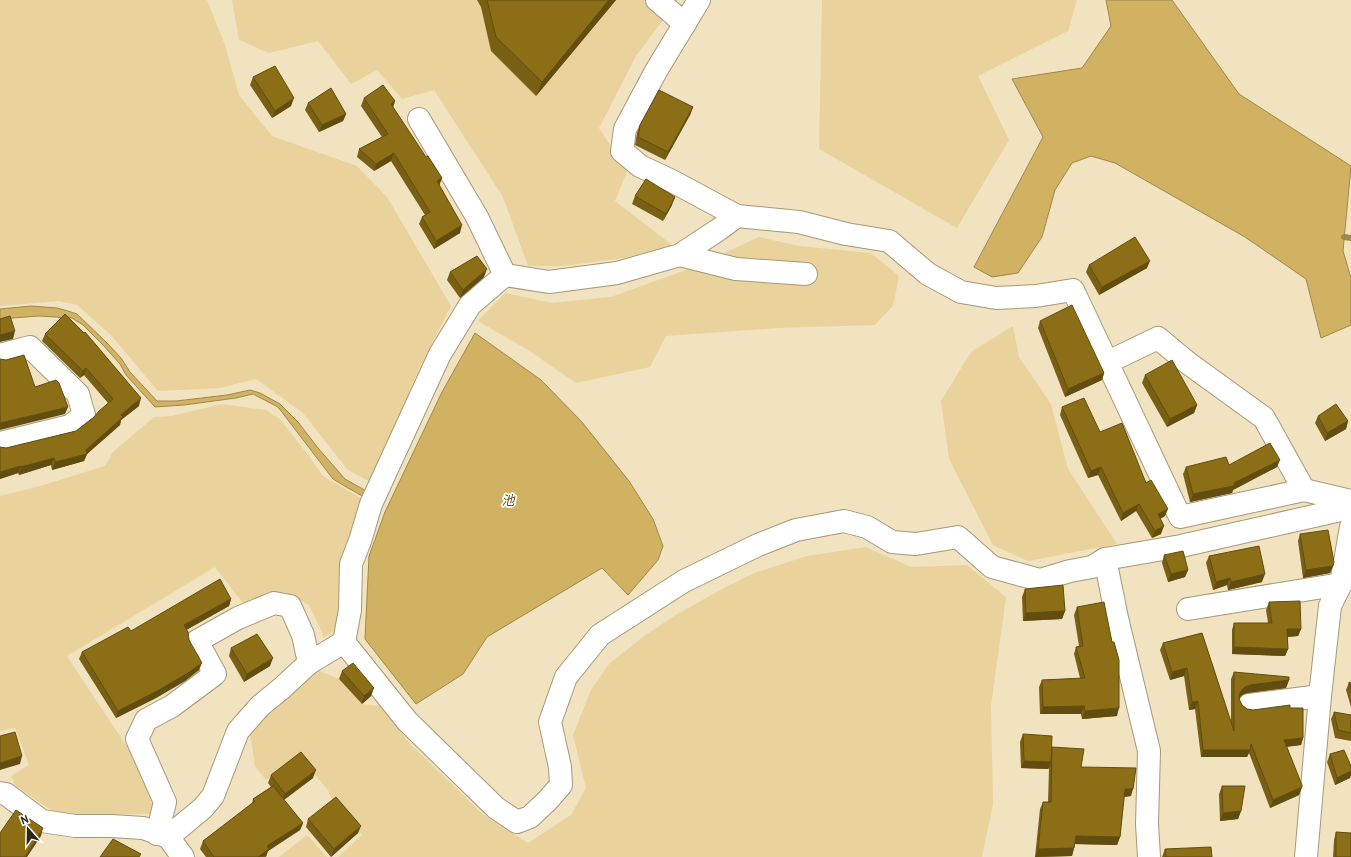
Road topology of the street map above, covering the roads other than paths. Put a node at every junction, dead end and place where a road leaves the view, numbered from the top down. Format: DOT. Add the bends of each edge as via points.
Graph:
graph roads {
  1 [pos="657,0"];
  2 [pos="699,0"];
  3 [pos="684,24"];
  4 [pos="419,119"];
  5 [pos="737,216"];
  6 [pos="680,255"];
  7 [pos="806,274"];
  8 [pos="505,275"];
  9 [pos="0,355"];
  10 [pos="1108,362"];
  11 [pos="0,443"];
  12 [pos="1304,490"];
  13 [pos="1351,501"];
  14 [pos="1351,508"];
  15 [pos="1351,527"];
  16 [pos="1105,559"];
  17 [pos="1341,584"];
  18 [pos="1188,609"];
  19 [pos="344,642"];
  20 [pos="309,663"];
  21 [pos="1320,696"];
  22 [pos="1250,705"];
  23 [pos="0,793"];
  24 [pos="162,836"];
  25 [pos="182,857"];
  26 [pos="1149,857"];
  27 [pos="1306,857"];
  1 -- 3 [label="street"];
  2 -- 3 [label="street"];
  3 -- 5 [label="street" via="625,128 622,151 640,166"];
  4 -- 8 [label="street" via="477,217"];
  5 -- 6 [label="street"];
  5 -- 10 [label="street" via="799,222 846,234 889,241 928,274 961,292 996,298 1036,296 1073,290"];
  6 -- 7 [label="street" via="736,269"];
  6 -- 8 [label="street" via="617,273 549,282"];
  8 -- 19 [label="street" via="470,305 440,354 371,504 351,564 350,610"];
  9 -- 11 [label="street" via="30,347 78,394 84,415 70,426"];
  10 -- 12 [label="street" via="1158,338 1264,418"];
  10 -- 12 [label="street" via="1180,517"];
  12 -- 13 [label="street"];
  14 -- 16 [label="street" via="1181,546"];
  15 -- 17 [label="street"];
  16 -- 19 [label="street" via="1092,567 1040,580 992,567 958,537 916,544 892,542 867,527 844,521 796,530 758,545 684,581 600,635 566,677 550,722 560,767 561,785 530,817 517,822 496,808 406,721"];
  16 -- 26 [label="street" via="1149,751"];
  17 -- 18 [label="street"];
  17 -- 21 [label="street" via="1330,606"];
  19 -- 20 [label="street"];
  20 -- 24 [label="street" via="260,706 238,731 213,796 203,808"];
  20 -- 24 [label="street" via="303,635 290,606 274,602 197,641 215,674 172,706 146,720 137,739 165,802"];
  21 -- 22 [label="street"];
  21 -- 27 [label="street"];
  23 -- 24 [label="street" via="6,794 42,821 75,826 143,828"];
  24 -- 25 [label="street"];
}
